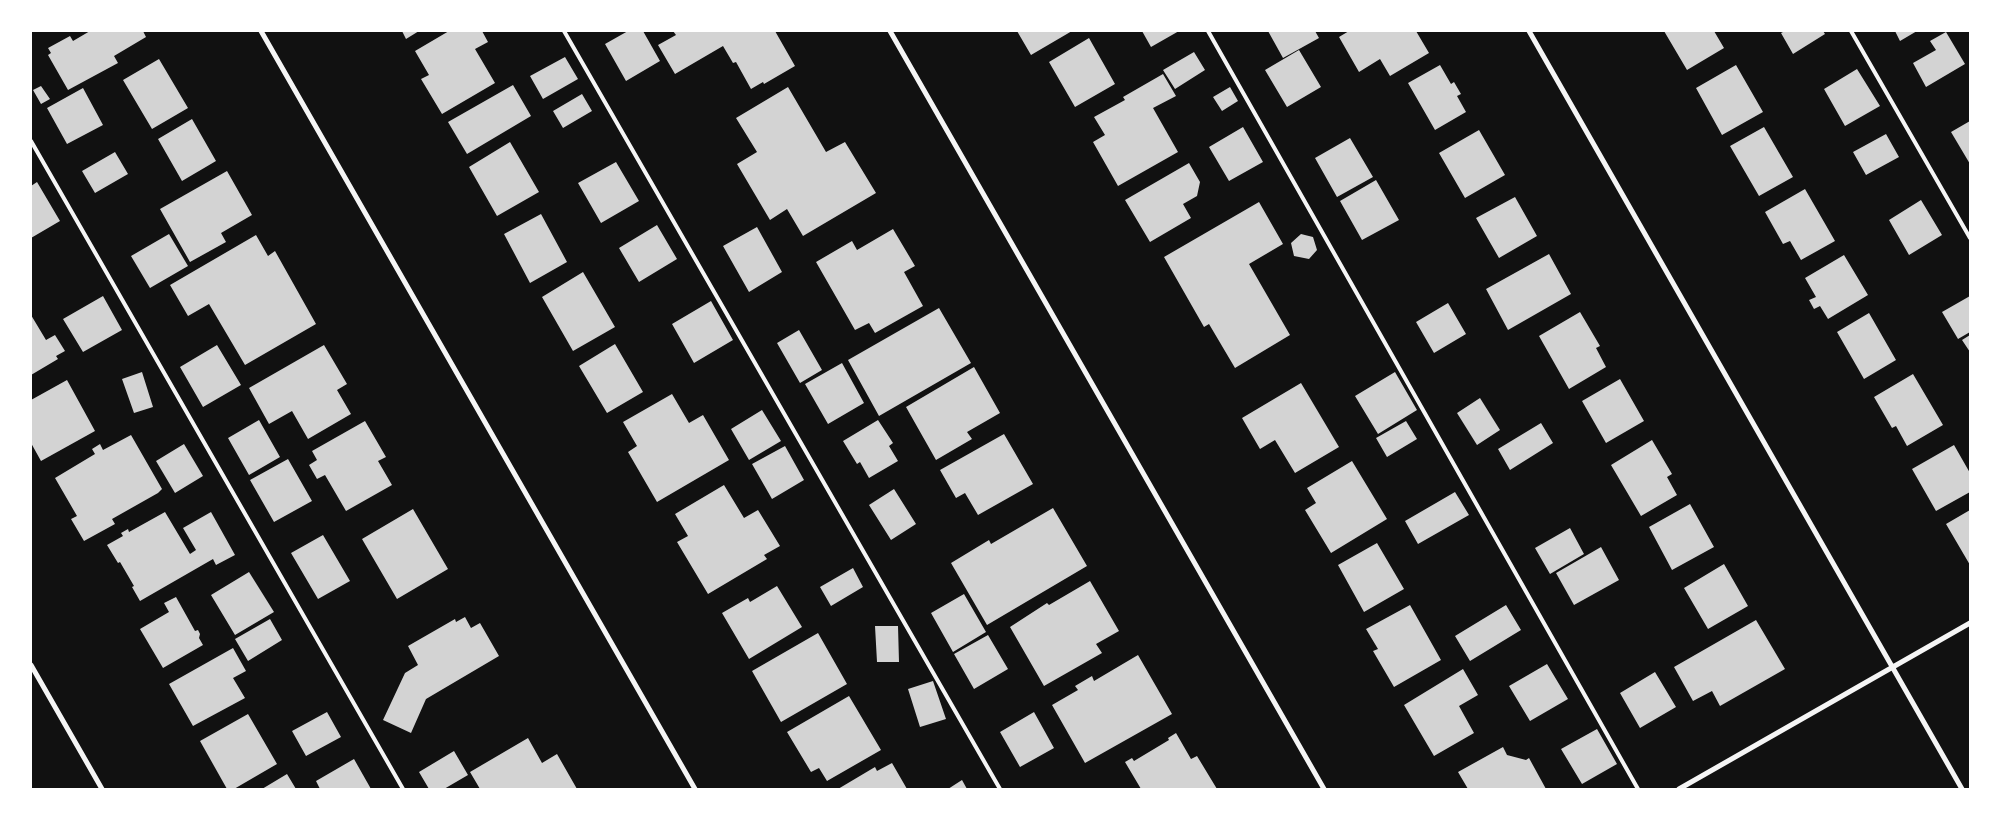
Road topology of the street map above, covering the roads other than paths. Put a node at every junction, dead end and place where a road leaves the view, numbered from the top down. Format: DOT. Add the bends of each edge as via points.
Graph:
graph roads {
  1 [pos="261,31"];
  2 [pos="564,31"];
  3 [pos="890,31"];
  4 [pos="1208,31"];
  5 [pos="1528,31"];
  6 [pos="1851,31"];
  7 [pos="31,141"];
  8 [pos="1970,238"];
  9 [pos="1970,623"];
  10 [pos="31,665"];
  11 [pos="1893,667"];
  12 [pos="102,789"];
  13 [pos="403,789"];
  14 [pos="695,789"];
  15 [pos="1000,789"];
  16 [pos="1324,789"];
  17 [pos="1638,789"];
  18 [pos="1679,789"];
  19 [pos="1962,789"];
  1 -- 14 [label="street"];
  2 -- 15 [label="lane"];
  3 -- 16 [label="street"];
  4 -- 17 [label="lane"];
  5 -- 11 [label="street"];
  6 -- 8 [label="lane"];
  7 -- 13 [label="lane"];
  9 -- 11 [label="street"];
  10 -- 12 [label="street"];
  11 -- 18 [label="street"];
  11 -- 19 [label="street"];
}
